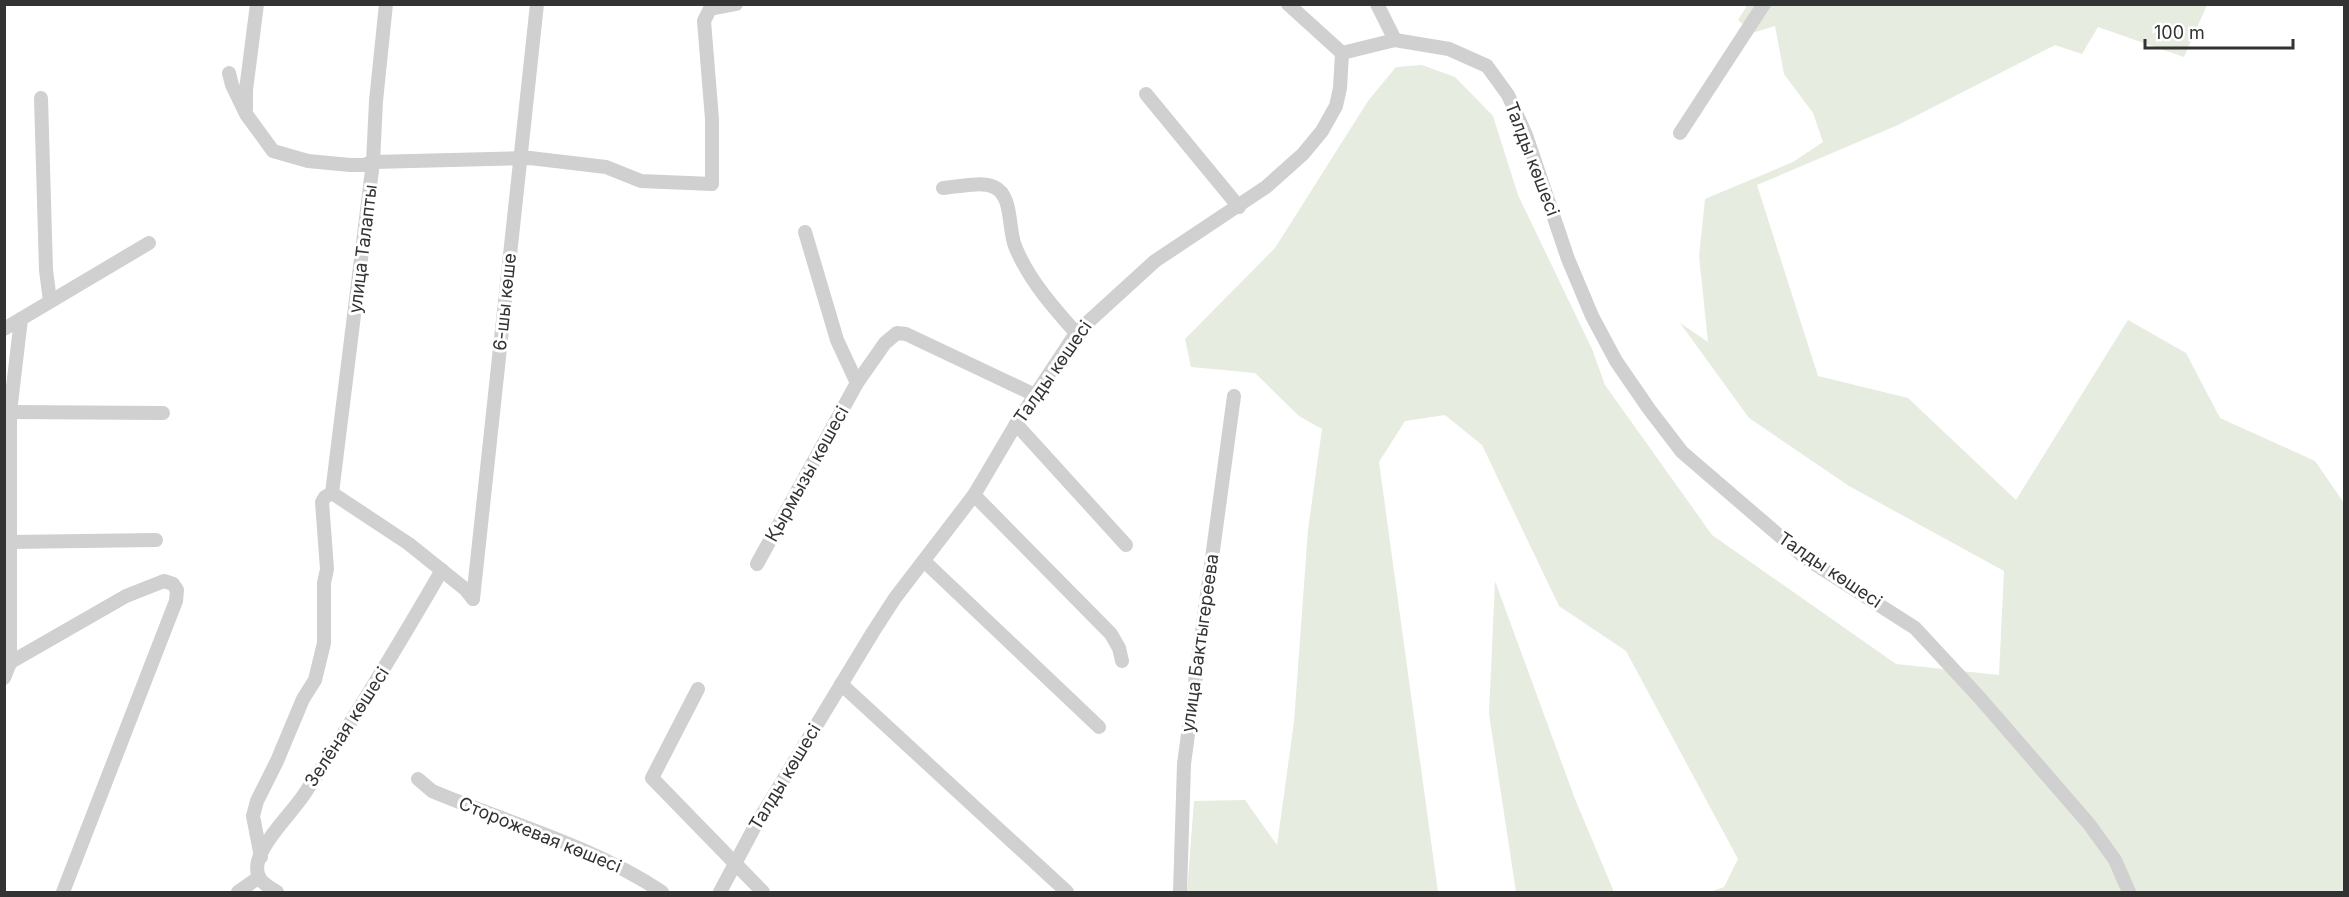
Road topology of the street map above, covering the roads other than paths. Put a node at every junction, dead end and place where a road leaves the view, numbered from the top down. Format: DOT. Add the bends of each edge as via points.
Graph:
graph roads {
  1 [pos="257,4"];
  2 [pos="386,4"];
  3 [pos="537,4"];
  4 [pos="736,4"];
  5 [pos="1288,4"];
  6 [pos="1377,4"];
  7 [pos="1764,4"];
  8 [pos="1395,40"];
  9 [pos="1342,53"];
  10 [pos="229,73"];
  11 [pos="1146,94"];
  12 [pos="41,98"];
  13 [pos="246,114"];
  14 [pos="1680,133"];
  15 [pos="520,159"];
  16 [pos="373,162"];
  17 [pos="943,188"];
  18 [pos="1239,207"];
  19 [pos="805,232"];
  20 [pos="149,243"];
  21 [pos="50,301"];
  22 [pos="21,319"];
  23 [pos="4,328"];
  24 [pos="1076,333"];
  25 [pos="857,383"];
  26 [pos="1035,395"];
  27 [pos="1234,396"];
  28 [pos="10,412"];
  29 [pos="163,413"];
  30 [pos="1016,424"];
  31 [pos="329,495"];
  32 [pos="974,495"];
  33 [pos="156,540"];
  34 [pos="9,542"];
  35 [pos="1126,545"];
  36 [pos="924,561"];
  37 [pos="757,564"];
  38 [pos="442,570"];
  39 [pos="1122,661"];
  40 [pos="7,664"];
  41 [pos="4,678"];
  42 [pos="841,684"];
  43 [pos="698,689"];
  44 [pos="1099,728"];
  45 [pos="418,779"];
  46 [pos="261,857"];
  47 [pos="735,866"];
  48 [pos="259,880"];
  49 [pos="63,892"];
  50 [pos="238,892"];
  51 [pos="277,892"];
  52 [pos="662,892"];
  53 [pos="720,892"];
  54 [pos="763,892"];
  55 [pos="1067,892"];
  56 [pos="1180,892"];
  57 [pos="2129,892"];
  1 -- 13 [label="street"];
  2 -- 16 [label="street, улица Талапты"];
  3 -- 15 [label="street, 6-шы көше"];
  4 -- 15 [label="street" via="710,9 704,21 712,119 712,184 641,181 606,167"];
  5 -- 9 [label="street"];
  6 -- 8 [label="street"];
  7 -- 14 [label="street"];
  8 -- 9 [label="street, Талды көшесі"];
  8 -- 57 [label="street, Талды көшесі" via="1449,49 1487,66 1508,95 1526,135 1568,259 1592,316 1616,361 1668,435 1706,474 1804,557 1915,628 2089,824 2115,860"];
  9 -- 18 [label="street, Талды көшесі" via="1336,106 1322,131 1288,167"];
  10 -- 13 [label="street"];
  11 -- 18 [label="street"];
  12 -- 21 [label="street" via="45,259"];
  13 -- 16 [label="street" via="273,151 308,161 350,165"];
  15 -- 16 [label="street"];
  15 -- 38 [label="street, 6-шы көше" via="473,599"];
  16 -- 31 [label="street, улица Талапты"];
  17 -- 24 [label="street" via="983,185 995,187 1004,195 1014,245 1046,300"];
  18 -- 24 [label="street, Талды көшесі" via="1155,261"];
  19 -- 25 [label="street" via="837,340"];
  20 -- 21 [label="street"];
  21 -- 22 [label="street"];
  22 -- 23 [label="street"];
  22 -- 28 [label="street"];
  24 -- 26 [label="street, Талды көшесі"];
  25 -- 26 [label="street, Қырмызы көшесі" via="885,343 897,333"];
  25 -- 37 [label="street, Қырмызы көшесі"];
  26 -- 30 [label="street, Талды көшесі"];
  27 -- 56 [label="street, улица Бактыгереева" via="1184,764"];
  28 -- 29 [label="street"];
  28 -- 34 [label="street"];
  30 -- 32 [label="street, Талды көшесі"];
  30 -- 35 [label="street"];
  31 -- 38 [label="street" via="389,530"];
  31 -- 46 [label="street, улица Талапты" via="322,509 327,569 324,643 315,680 257,801 253,816"];
  32 -- 36 [label="street, Талды көшесі"];
  32 -- 39 [label="street" via="1111,634"];
  33 -- 34 [label="street"];
  34 -- 40 [label="street"];
  36 -- 42 [label="street, Талды көшесі"];
  36 -- 44 [label="street"];
  38 -- 46 [label="street, Зелёная көшесі" via="353,722"];
  40 -- 41 [label="street"];
  40 -- 49 [label="street" via="126,596 164,581 177,590"];
  42 -- 47 [label="street, Талды көшесі"];
  42 -- 55 [label="street"];
  43 -- 47 [label="street" via="652,778"];
  45 -- 52 [label="street, Сторожевая көшесі" via="432,791 605,861"];
  46 -- 48 [label="street, Зелёная көшесі"];
  47 -- 53 [label="street, Талды көшесі"];
  47 -- 54 [label="street"];
  48 -- 50 [label="street"];
  48 -- 51 [label="street"];
}
